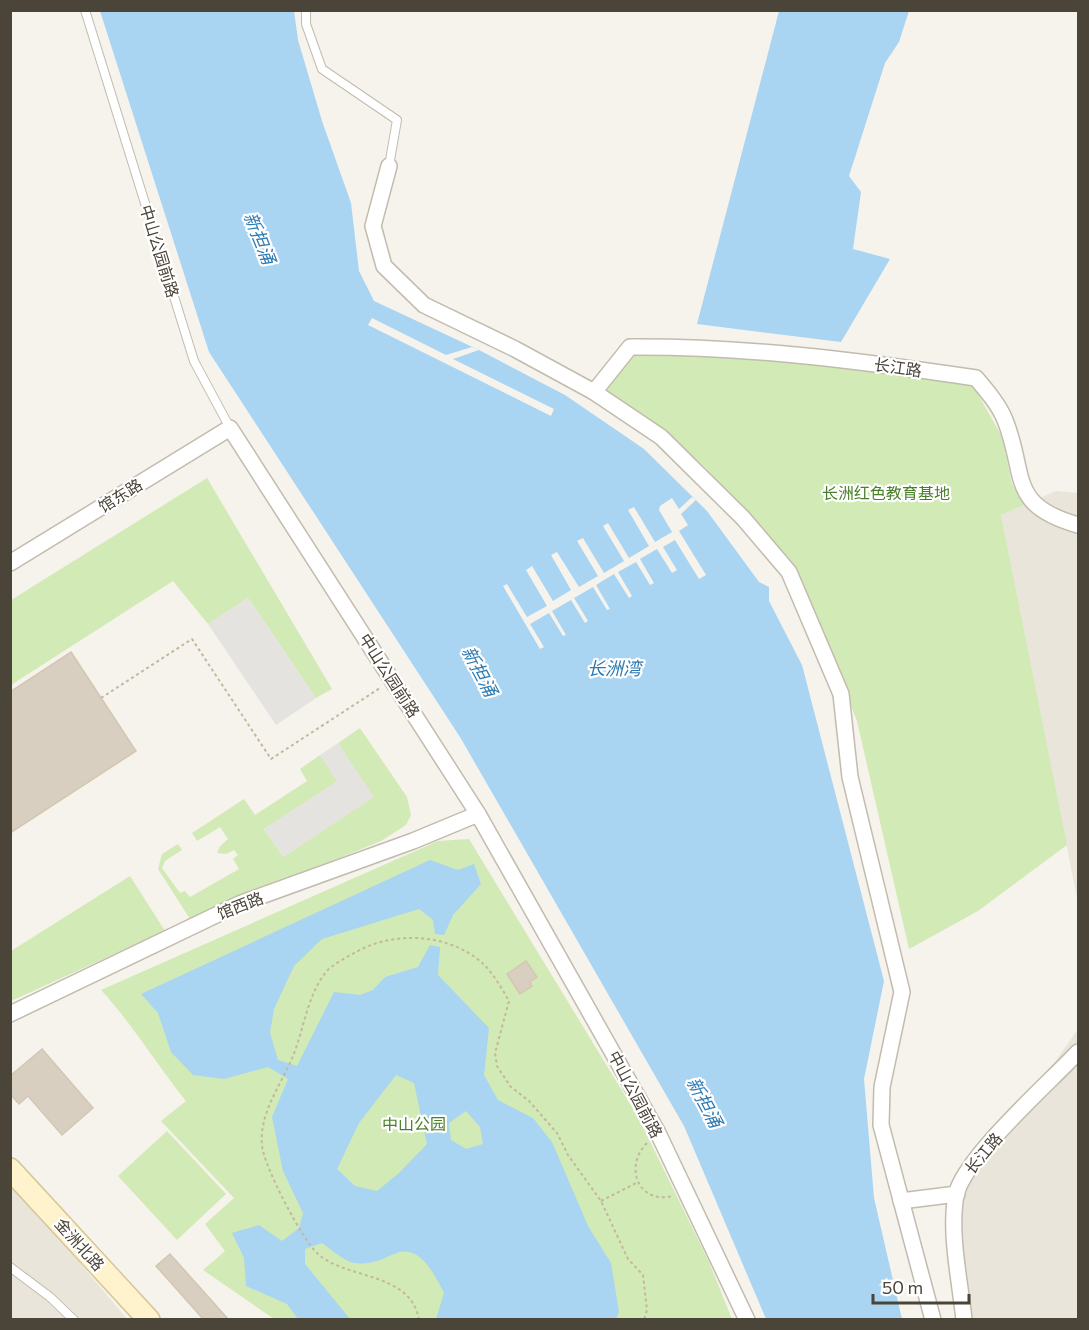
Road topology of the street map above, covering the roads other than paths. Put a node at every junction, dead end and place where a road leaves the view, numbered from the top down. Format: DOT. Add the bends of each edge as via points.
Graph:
graph roads {
  1 [pos="84,10"];
  2 [pos="306,10"];
  3 [pos="389,166"];
  4 [pos="594,392"];
  5 [pos="230,428"];
  6 [pos="1078,525"];
  7 [pos="10,563"];
  8 [pos="478,814"];
  9 [pos="10,1014"];
  10 [pos="1078,1052"];
  11 [pos="10,1169"];
  12 [pos="957,1194"];
  13 [pos="901,1201"];
  14 [pos="10,1267"];
  15 [pos="74,1320"];
  16 [pos="149,1320"];
  17 [pos="747,1320"];
  18 [pos="933,1320"];
  19 [pos="964,1320"];
  1 -- 5 [label="lane, 中山公园前路" via="194,361"];
  2 -- 3 [label="lane" via="306,24 322,69 398,120"];
  3 -- 4 [label="street" via="373,226 384,266 424,306"];
  4 -- 6 [label="street, 长江路" via="630,347 688,346 810,356 976,378 1005,420 1019,480 1028,498 1054,518"];
  4 -- 13 [label="street" via="661,436 789,572 841,694 850,777 902,992 882,1087 881,1125"];
  5 -- 7 [label="street, 馆东路"];
  5 -- 8 [label="street, 中山公园前路"];
  8 -- 9 [label="street, 馆西路" via="413,842 222,911"];
  8 -- 17 [label="street, 中山公园前路" via="659,1136"];
  10 -- 12 [label="street, 长江路" via="972,1162"];
  11 -- 16 [label="main road, 金洲北路"];
  12 -- 13 [label="street"];
  12 -- 19 [label="street, 长江路"];
  13 -- 18 [label="street"];
  14 -- 15 [label="lane"];
}
